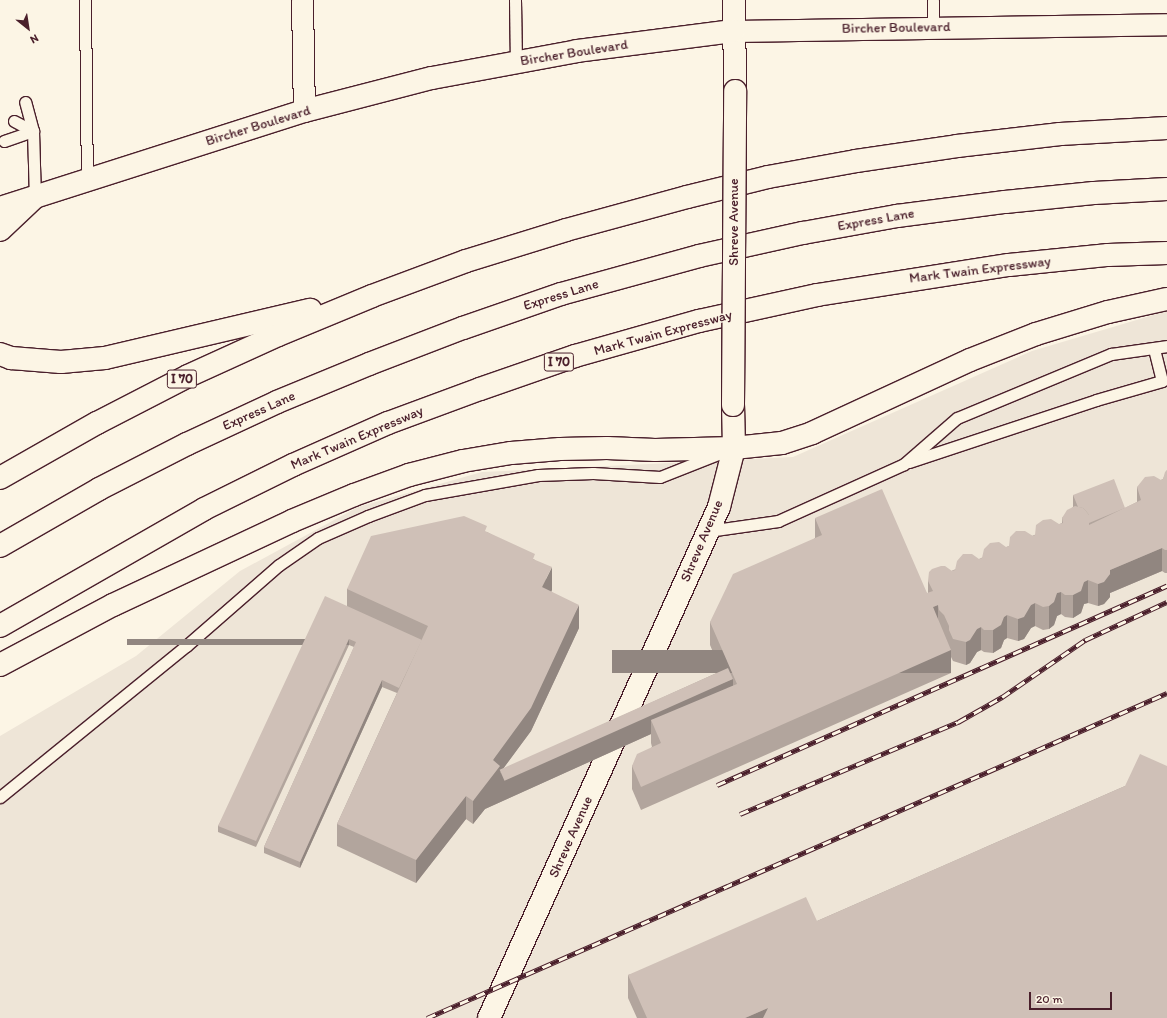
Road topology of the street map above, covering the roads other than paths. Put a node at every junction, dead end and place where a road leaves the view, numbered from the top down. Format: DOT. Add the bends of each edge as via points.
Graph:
graph roads {
  1 [pos="85,0"];
  2 [pos="302,0"];
  3 [pos="515,0"];
  4 [pos="734,0"];
  5 [pos="933,0"];
  6 [pos="1167,24"];
  7 [pos="933,28"];
  8 [pos="734,31"];
  9 [pos="516,62"];
  10 [pos="25,102"];
  11 [pos="304,111"];
  12 [pos="14,121"];
  13 [pos="1167,128"];
  14 [pos="33,131"];
  15 [pos="4,141"];
  16 [pos="87,181"];
  17 [pos="1167,189"];
  18 [pos="34,197"];
  19 [pos="0,208"];
  20 [pos="0,230"];
  21 [pos="1167,253"];
  22 [pos="372,296"];
  23 [pos="1167,299"];
  24 [pos="1167,346"];
  25 [pos="1154,348"];
  26 [pos="0,354"];
  27 [pos="734,448"];
  28 [pos="904,464"];
  29 [pos="0,478"];
  30 [pos="708,531"];
  31 [pos="0,546"];
  32 [pos="0,626"];
  33 [pos="0,665"];
  34 [pos="0,797"];
  35 [pos="489,1018"];
  1 -- 16 [label="lane"];
  2 -- 11 [label="street"];
  3 -- 9 [label="lane"];
  4 -- 8 [label="main road, Shreve Avenue"];
  5 -- 7 [label="lane"];
  6 -- 7 [label="street, Bircher Boulevard"];
  7 -- 8 [label="street, Bircher Boulevard"];
  8 -- 9 [label="main road, Bircher Boulevard" via="577,51"];
  8 -- 27 [label="main road, Shreve Avenue, bridge"];
  9 -- 11 [label="main road, Bircher Boulevard" via="432,78"];
  10 -- 14 [label="lane"];
  11 -- 16 [label="main road, Bircher Boulevard"];
  12 -- 14 [label="lane"];
  13 -- 22 [label="main road, I 70" via="1060,134 856,161 768,177 566,230 466,261"];
  14 -- 15 [label="lane"];
  14 -- 18 [label="lane"];
  16 -- 18 [label="main road, Bircher Boulevard"];
  17 -- 31 [label="main road, Express Lane" via="1012,201 897,216 699,256 561,294 463,328 277,402 99,489"];
  18 -- 19 [label="main road, Bircher Boulevard"];
  18 -- 20 [label="main road"];
  21 -- 32 [label="main road, Mark Twain Expressway / I 70" via="1108,255 1009,265 816,295 699,321 575,356 388,423 293,465 204,509"];
  22 -- 26 [label="main road" via="105,358 61,362 10,358"];
  22 -- 29 [label="main road, I 70" via="188,376 97,423"];
  23 -- 27 [label="main road" via="1108,312 1036,334 970,360 812,433 782,443"];
  24 -- 25 [label="lane"];
  25 -- 28 [label="lane" via="1111,354 958,418"];
  25 -- 28 [label="lane" via="1162,381 1096,400"];
  27 -- 30 [label="main road, Shreve Avenue" via="719,507"];
  27 -- 33 [label="main road" via="599,448 539,451 463,461 409,475 354,494 292,521 113,605"];
  27 -- 34 [label="lane" via="660,477 593,473 538,475 425,495 318,538 279,565 186,646"];
  28 -- 30 [label="lane" via="778,521"];
  30 -- 35 [label="main road, Shreve Avenue"];
}
